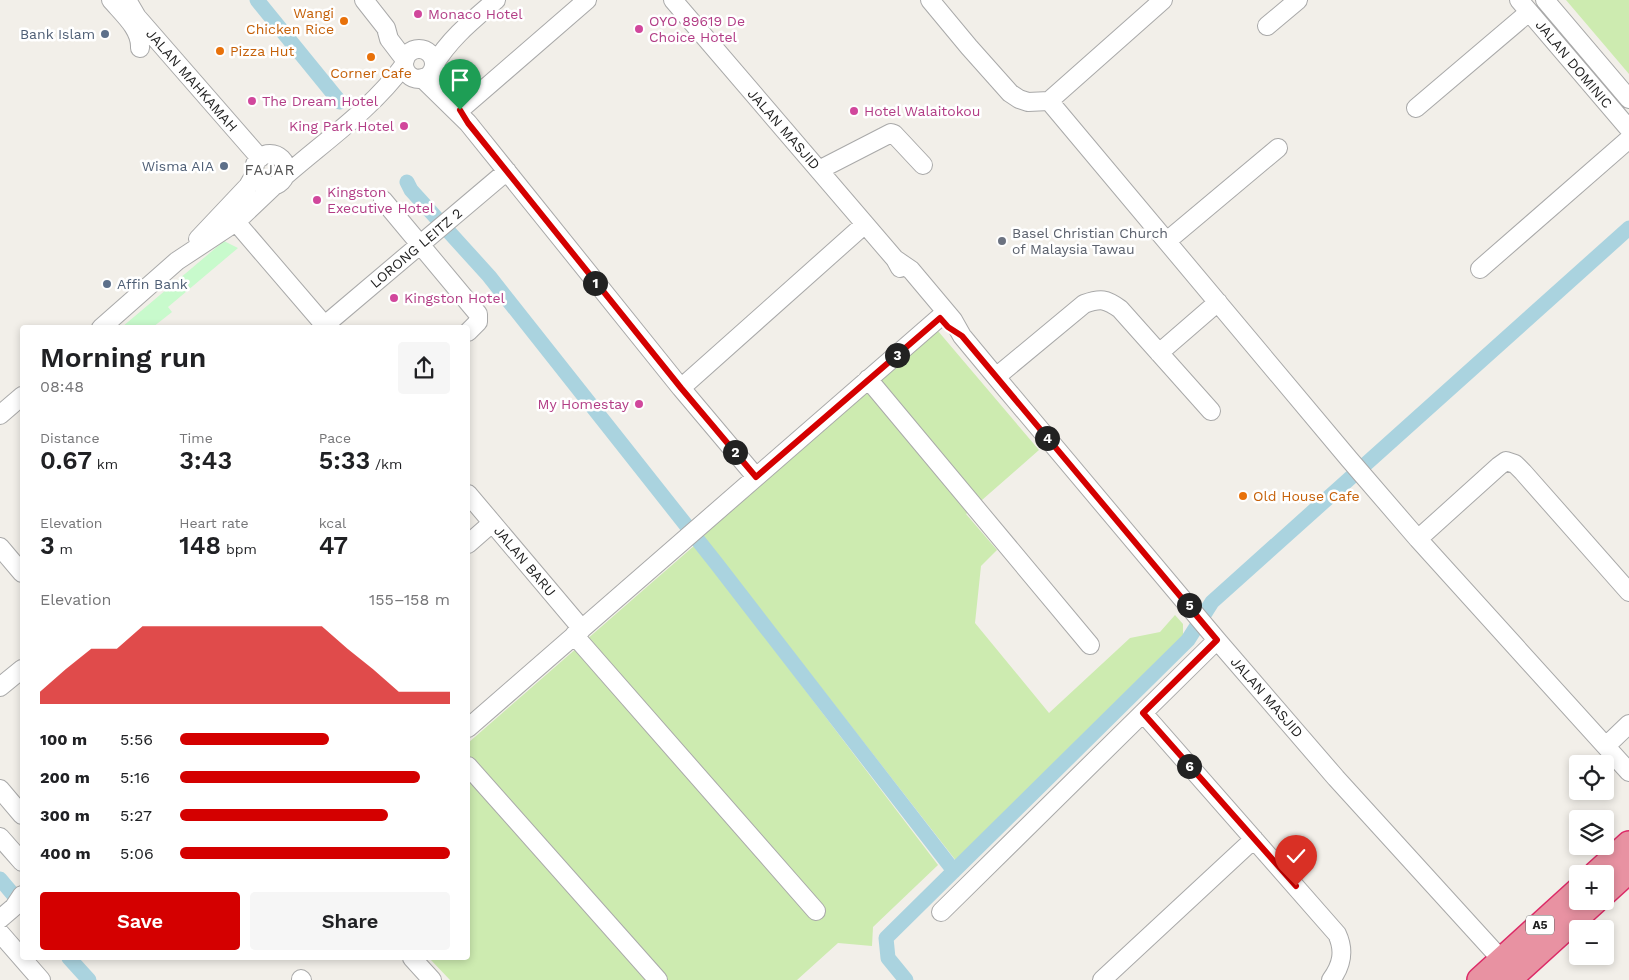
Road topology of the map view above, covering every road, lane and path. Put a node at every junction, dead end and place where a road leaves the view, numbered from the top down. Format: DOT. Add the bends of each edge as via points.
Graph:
graph roads {
  1 [pos="111,0"];
  2 [pos="364,0"];
  3 [pos="496,0"];
  4 [pos="587,0"];
  5 [pos="672,0"];
  6 [pos="930,0"];
  7 [pos="1163,0"];
  8 [pos="1298,0"];
  9 [pos="1545,0"];
  10 [pos="130,3"];
  11 [pos="1524,6"];
  12 [pos="1267,26"];
  13 [pos="140,48"];
  14 [pos="418,64"];
  15 [pos="1629,99"];
  16 [pos="1049,101"];
  17 [pos="1416,108"];
  18 [pos="464,117"];
  19 [pos="1629,129"];
  20 [pos="1629,138"];
  21 [pos="1278,148"];
  22 [pos="316,149"];
  23 [pos="263,162"];
  24 [pos="923,166"];
  25 [pos="819,170"];
  26 [pos="507,171"];
  27 [pos="280,181"];
  28 [pos="247,200"];
  29 [pos="383,200"];
  30 [pos="236,222"];
  31 [pos="865,224"];
  32 [pos="1167,241"];
  33 [pos="420,244"];
  34 [pos="257,246"];
  35 [pos="895,259"];
  36 [pos="178,261"];
  37 [pos="1480,269"];
  38 [pos="1218,302"];
  39 [pos="940,318"];
  40 [pos="104,325"];
  41 [pos="325,325"];
  42 [pos="327,325"];
  43 [pos="474,326"];
  44 [pos="962,336"];
  45 [pos="1159,353"];
  46 [pos="996,377"];
  47 [pos="868,379"];
  48 [pos="681,388"];
  49 [pos="20,398"];
  50 [pos="1212,411"];
  51 [pos="0,416"];
  52 [pos="756,477"];
  53 [pos="470,496"];
  54 [pos="492,523"];
  55 [pos="1418,539"];
  56 [pos="470,542"];
  57 [pos="0,547"];
  58 [pos="20,571"];
  59 [pos="1629,592"];
  60 [pos="578,632"];
  61 [pos="1213,635"];
  62 [pos="1090,645"];
  63 [pos="20,671"];
  64 [pos="0,687"];
  65 [pos="1143,713"];
  66 [pos="1629,724"];
  67 [pos="470,726"];
  68 [pos="1606,746"];
  69 [pos="470,768"];
  70 [pos="1629,772"];
  71 [pos="0,788"];
  72 [pos="20,813"];
  73 [pos="0,837"];
  74 [pos="1254,839"];
  75 [pos="1629,844"];
  76 [pos="20,860"];
  77 [pos="1606,865"];
  78 [pos="1629,870"];
  79 [pos="1614,884"];
  80 [pos="19,900"];
  81 [pos="1569,902"];
  82 [pos="816,910"];
  83 [pos="1584,910"];
  84 [pos="942,912"];
  85 [pos="0,919"];
  86 [pos="0,933"];
  87 [pos="20,956"];
  88 [pos="23,960"];
  89 [pos="414,960"];
  90 [pos="1511,973"];
  91 [pos="40,980"];
  92 [pos="432,980"];
  93 [pos="658,980"];
  94 [pos="1102,980"];
  95 [pos="1331,980"];
  96 [pos="1480,980"];
  1 -- 13 [label="street, JALAN MAHKAMAH" via="138,32"];
  2 -- 14 [label="street" via="386,28 396,32"];
  3 -- 14 [label="street"];
  4 -- 18 [label="street"];
  5 -- 25 [label="street, JALAN MASJID"];
  6 -- 16 [label="street" via="1010,93 1028,102"];
  7 -- 16 [label="street"];
  8 -- 12 [label="street"];
  9 -- 15 [label="street, JALAN DOMINIC"];
  10 -- 23 [label="street, JALAN MAHKAMAH" via="136,17"];
  11 -- 17 [label="street"];
  11 -- 19 [label="street, JALAN DOMINIC"];
  14 -- 18 [label="street"];
  14 -- 22 [label="street"];
  16 -- 32 [label="street"];
  18 -- 26 [label="street"];
  20 -- 37 [label="street"];
  21 -- 32 [label="street"];
  22 -- 23 [label="street"];
  22 -- 27 [label="street"];
  23 -- 27 [label="street" via="257,179 265,185"];
  23 -- 27 [label="street" via="284,160 286,171"];
  23 -- 28 [label="street" via="248,186"];
  24 -- 25 [label="street" via="891,133"];
  25 -- 31 [label="street, JALAN MASJID"];
  26 -- 33 [label="street, LORONG LEITZ 2"];
  26 -- 48 [label="street"];
  27 -- 28 [label="street"];
  28 -- 30 [label="street" via="234,218"];
  28 -- 34 [label="street"];
  28 -- 36 [label="street"];
  29 -- 33 [label="street"];
  30 -- 34 [label="street"];
  30 -- 36 [label="street"];
  31 -- 35 [label="street, JALAN MASJID"];
  31 -- 48 [label="street"];
  32 -- 38 [label="street"];
  33 -- 42 [label="street, LORONG LEITZ 2"];
  33 -- 43 [label="street" via="478,314"];
  34 -- 41 [label="street"];
  35 -- 39 [label="street, JALAN MASJID" via="904,276"];
  35 -- 44 [label="street, JALAN MASJID" via="911,270 953,320"];
  36 -- 40 [label="street"];
  38 -- 45 [label="street"];
  38 -- 55 [label="street"];
  39 -- 44 [label="street, JALAN MASJID"];
  39 -- 47 [label="street"];
  44 -- 46 [label="street, JALAN MASJID"];
  45 -- 46 [label="street" via="1120,310 1109,302 1097,300 1084,304"];
  45 -- 50 [label="street"];
  46 -- 61 [label="street, JALAN MASJID"];
  47 -- 52 [label="street"];
  47 -- 62 [label="street"];
  48 -- 52 [label="street"];
  49 -- 51 [label="street"];
  52 -- 60 [label="street"];
  53 -- 54 [label="street, JALAN BARU"];
  54 -- 56 [label="street"];
  54 -- 60 [label="street, JALAN BARU"];
  55 -- 59 [label="street" via="1506,461 1523,472"];
  55 -- 68 [label="street"];
  57 -- 58 [label="street"];
  60 -- 67 [label="street"];
  60 -- 82 [label="street, JALAN BARU"];
  61 -- 65 [label="street"];
  61 -- 90 [label="street, JALAN MASJID"];
  63 -- 64 [label="street"];
  65 -- 74 [label="street"];
  65 -- 84 [label="street"];
  66 -- 68 [label="street"];
  68 -- 70 [label="street"];
  69 -- 93 [label="street"];
  71 -- 72 [label="street"];
  73 -- 76 [label="street"];
  74 -- 94 [label="street"];
  74 -- 95 [label="street" via="1338,934 1343,953"];
  75 -- 77 [label="highway"];
  78 -- 79 [label="highway"];
  80 -- 85 [label="street"];
  81 -- 90 [label="highway, A5"];
  83 -- 90 [label="highway, A5"];
  86 -- 87 [label="street"];
  88 -- 91 [label="street"];
  89 -- 92 [label="street"];
  90 -- 96 [label="highway, A5"];
}
